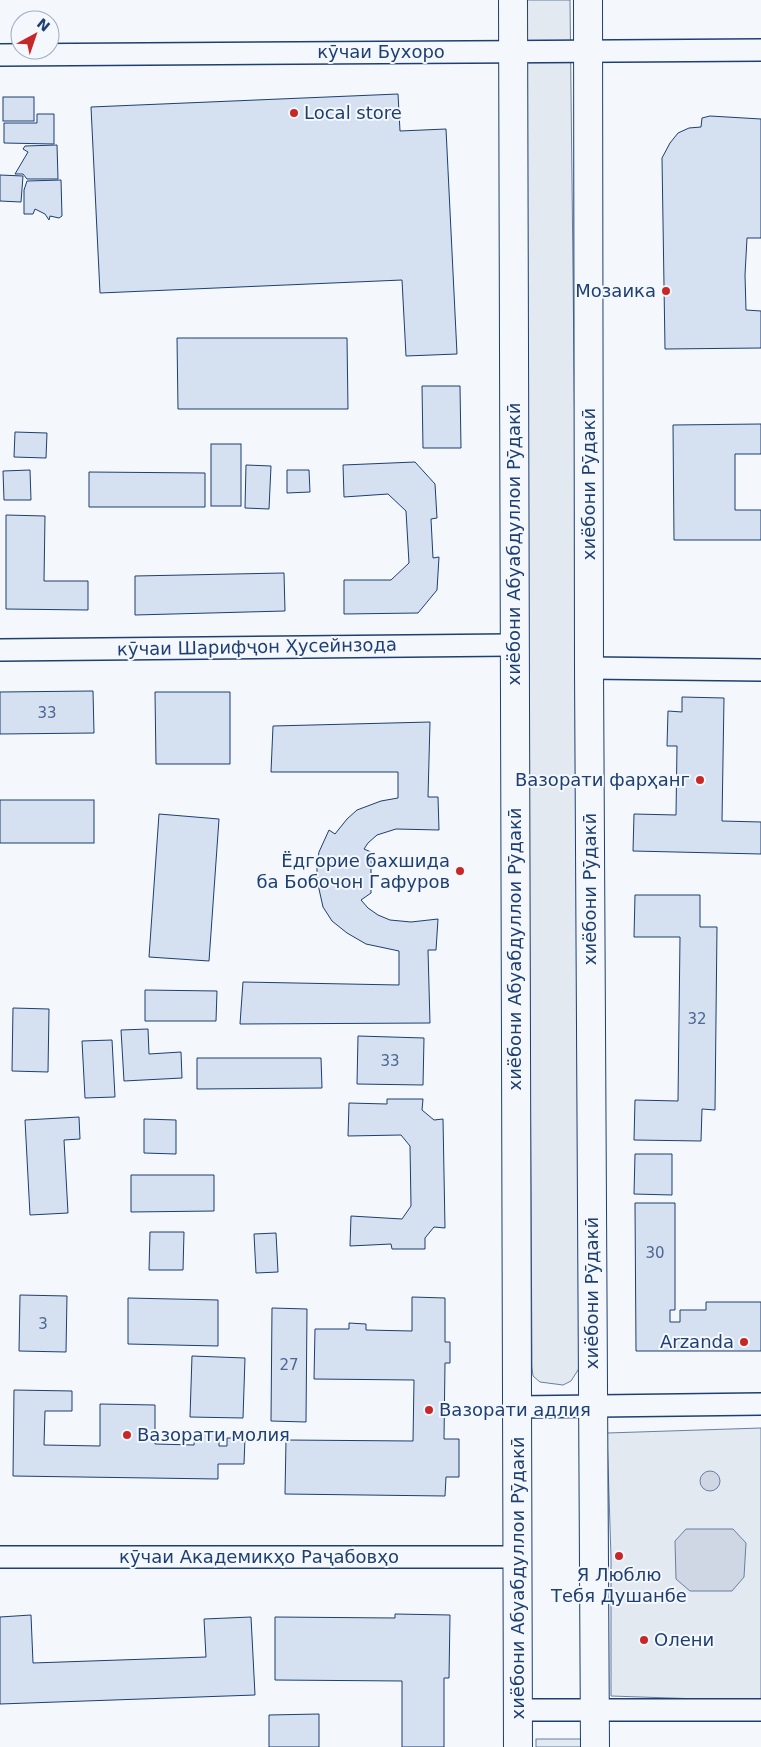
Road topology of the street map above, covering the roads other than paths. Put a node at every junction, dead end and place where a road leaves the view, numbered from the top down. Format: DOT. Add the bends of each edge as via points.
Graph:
graph roads {
  1 [pos="513,0"];
  2 [pos="588,0"];
  3 [pos="761,50"];
  4 [pos="589,51"];
  5 [pos="513,52"];
  6 [pos="0,55"];
  7 [pos="514,645"];
  8 [pos="0,650"];
  9 [pos="589,668"];
  10 [pos="761,670"];
  11 [pos="761,1404"];
  12 [pos="593,1406"];
  13 [pos="517,1407"];
  14 [pos="0,1557"];
  15 [pos="517,1557"];
  16 [pos="518,1710"];
  17 [pos="594,1710"];
  18 [pos="761,1710"];
  19 [pos="518,1747"];
  20 [pos="595,1747"];
  1 -- 5 [label="highway, хиёбони Абуабдуллои Рӯдакӣ"];
  2 -- 4 [label="highway, хиёбони Рӯдакӣ"];
  3 -- 4 [label="street, кӯчаи Бухоро"];
  4 -- 5 [label="street, кӯчаи Бухоро"];
  4 -- 9 [label="highway, хиёбони Рӯдакӣ"];
  5 -- 6 [label="street, кӯчаи Бухоро"];
  5 -- 7 [label="highway, хиёбони Абуабдуллои Рӯдакӣ"];
  7 -- 8 [label="street, кӯчаи Шарифҷон Ҳусейнзода"];
  7 -- 13 [label="highway, хиёбони Абуабдуллои Рӯдакӣ"];
  9 -- 10 [label="street"];
  9 -- 12 [label="highway, хиёбони Рӯдакӣ"];
  11 -- 12 [label="street"];
  12 -- 13 [label="street"];
  12 -- 17 [label="highway, хиёбони Рӯдакӣ"];
  13 -- 15 [label="highway, хиёбони Абуабдуллои Рӯдакӣ"];
  14 -- 15 [label="street, кӯчаи Академикҳо Раҷабовҳо"];
  15 -- 16 [label="highway, хиёбони Абуабдуллои Рӯдакӣ"];
  16 -- 17 [label="street"];
  16 -- 19 [label="highway, хиёбони Абуабдуллои Рӯдакӣ"];
  17 -- 18 [label="street"];
  17 -- 20 [label="highway, хиёбони Рӯдакӣ"];
}
